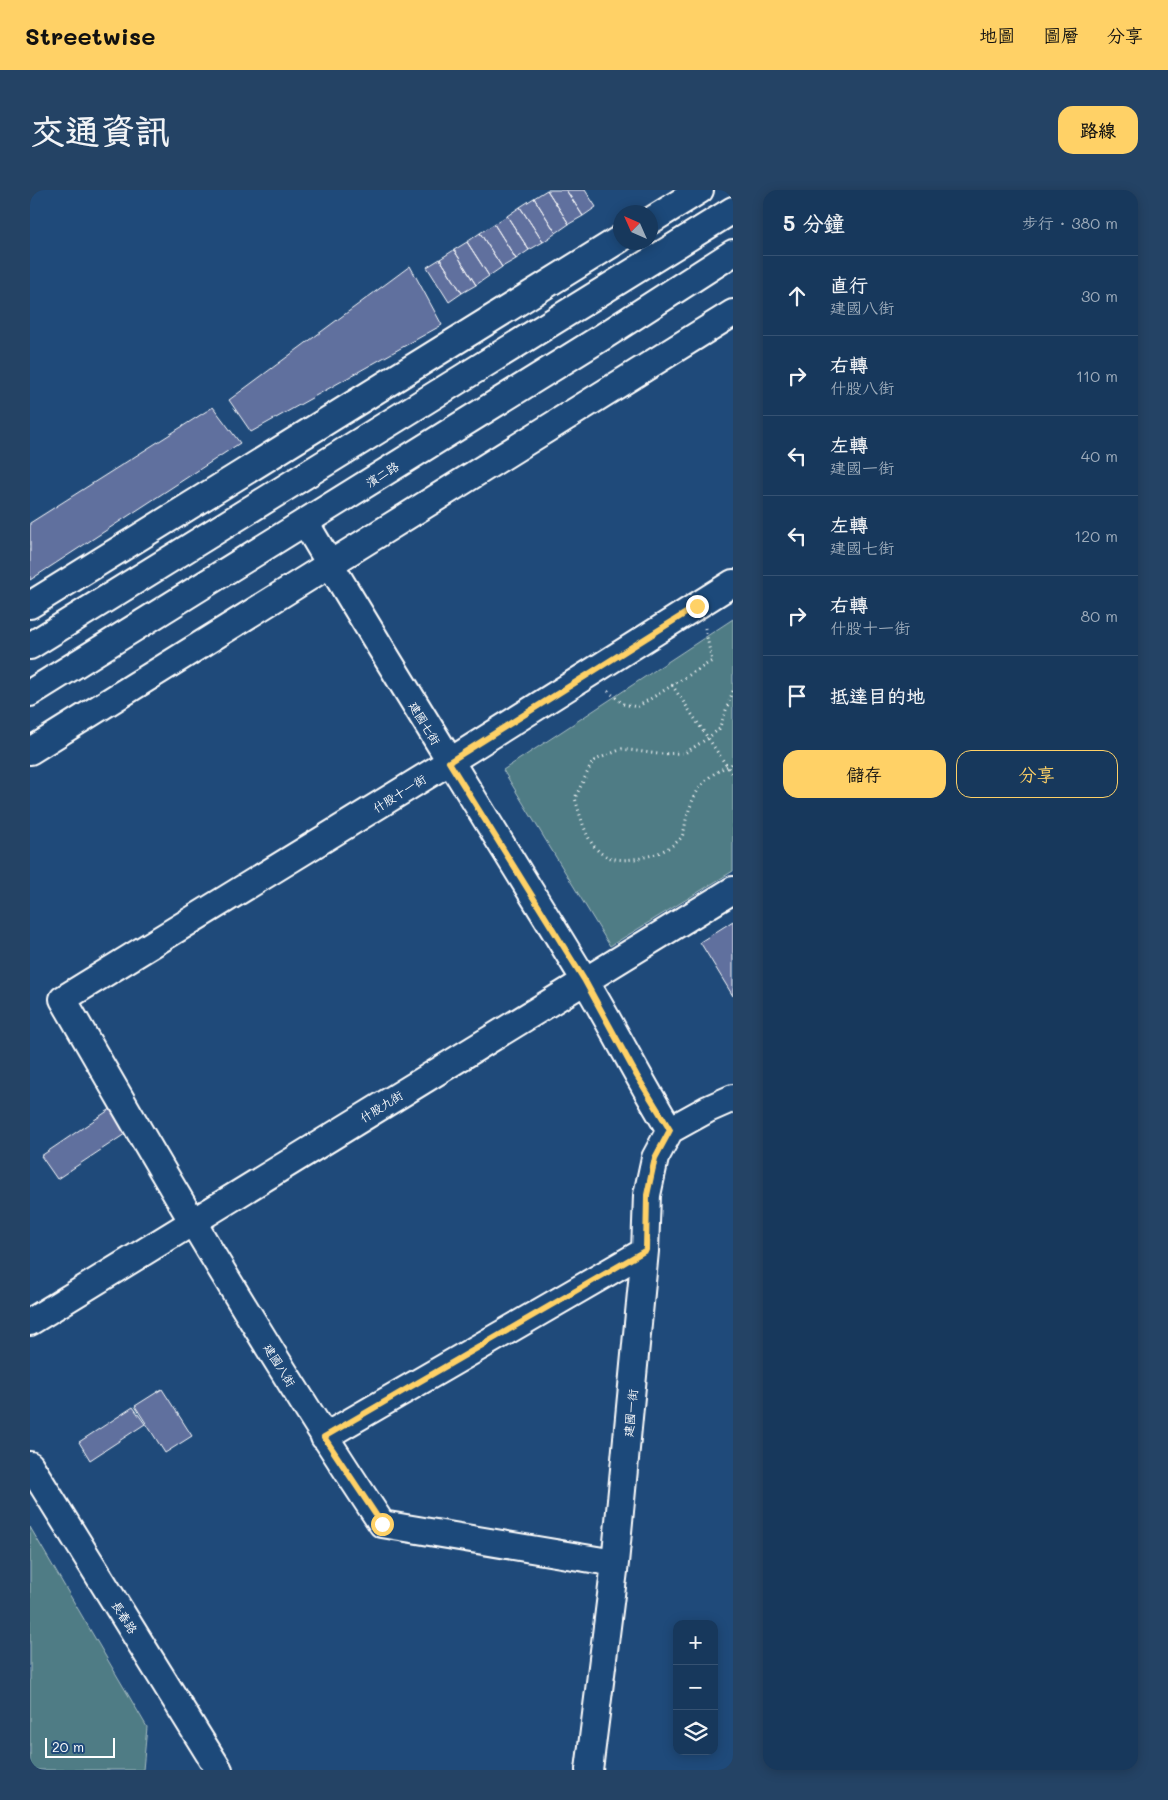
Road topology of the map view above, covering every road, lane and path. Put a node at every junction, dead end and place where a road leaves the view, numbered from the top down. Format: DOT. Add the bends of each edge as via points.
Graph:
graph roads {
  1 [pos="700,190"];
  2 [pos="733,210"];
  3 [pos="658,216"];
  4 [pos="613,243"];
  5 [pos="733,253"];
  6 [pos="733,313"];
  7 [pos="305,522"];
  8 [pos="330,566"];
  9 [pos="733,583"];
  10 [pos="30,605"];
  11 [pos="697,606"];
  12 [pos="30,646"];
  13 [pos="588,674"];
  14 [pos="672,685"];
  15 [pos="733,691"];
  16 [pos="30,693"];
  17 [pos="708,738"];
  18 [pos="30,751"];
  19 [pos="449,762"];
  20 [pos="733,764"];
  21 [pos="727,766"];
  22 [pos="733,775"];
  23 [pos="733,890"];
  24 [pos="585,981"];
  25 [pos="63,999"];
  26 [pos="733,1098"];
  27 [pos="670,1130"];
  28 [pos="191,1223"];
  29 [pos="646,1250"];
  30 [pos="30,1322"];
  31 [pos="324,1437"];
  32 [pos="30,1465"];
  33 [pos="615,1563"];
  34 [pos="219,1770"];
  35 [pos="589,1770"];
  1 -- 3 [label="street"];
  2 -- 12 [label="street"];
  4 -- 10 [label="street"];
  5 -- 7 [label="street, 濱二路"];
  6 -- 8 [label="street"];
  7 -- 8 [label="street, 建國七街"];
  7 -- 16 [label="street, 濱二路"];
  8 -- 18 [label="street"];
  8 -- 19 [label="street, 建國七街"];
  9 -- 11 [label="street, 什股十一街"];
  11 -- 13 [label="street, 什股十一街"];
  11 -- 14 [label="path" via="712,661"];
  13 -- 14 [label="path" via="623,704 637,707"];
  13 -- 19 [label="street, 什股十一街"];
  14 -- 17 [label="path"];
  15 -- 17 [label="path" via="719,729"];
  17 -- 21 [label="path"];
  17 -- 21 [label="path" via="685,752 658,754 622,749 594,761 575,798 586,836 606,858 624,862 658,854 681,838 693,796 708,778"];
  19 -- 24 [label="street, 建國七街"];
  19 -- 25 [label="street, 什股十一街"];
  20 -- 21 [label="path"];
  21 -- 22 [label="path"];
  23 -- 24 [label="street, 什股九街"];
  24 -- 27 [label="street, 建國七街"];
  24 -- 28 [label="street, 什股九街"];
  25 -- 28 [label="street, 建國八街"];
  26 -- 27 [label="street"];
  27 -- 29 [label="street, 建國一街" via="655,1158 647,1195"];
  28 -- 30 [label="street, 什股九街"];
  28 -- 31 [label="street, 建國八街"];
  29 -- 31 [label="street"];
  29 -- 33 [label="street, 建國一街"];
  31 -- 33 [label="street, 建國八街" via="382,1524"];
  32 -- 34 [label="street, 長春路"];
  33 -- 35 [label="street, 建國一街"];
}
